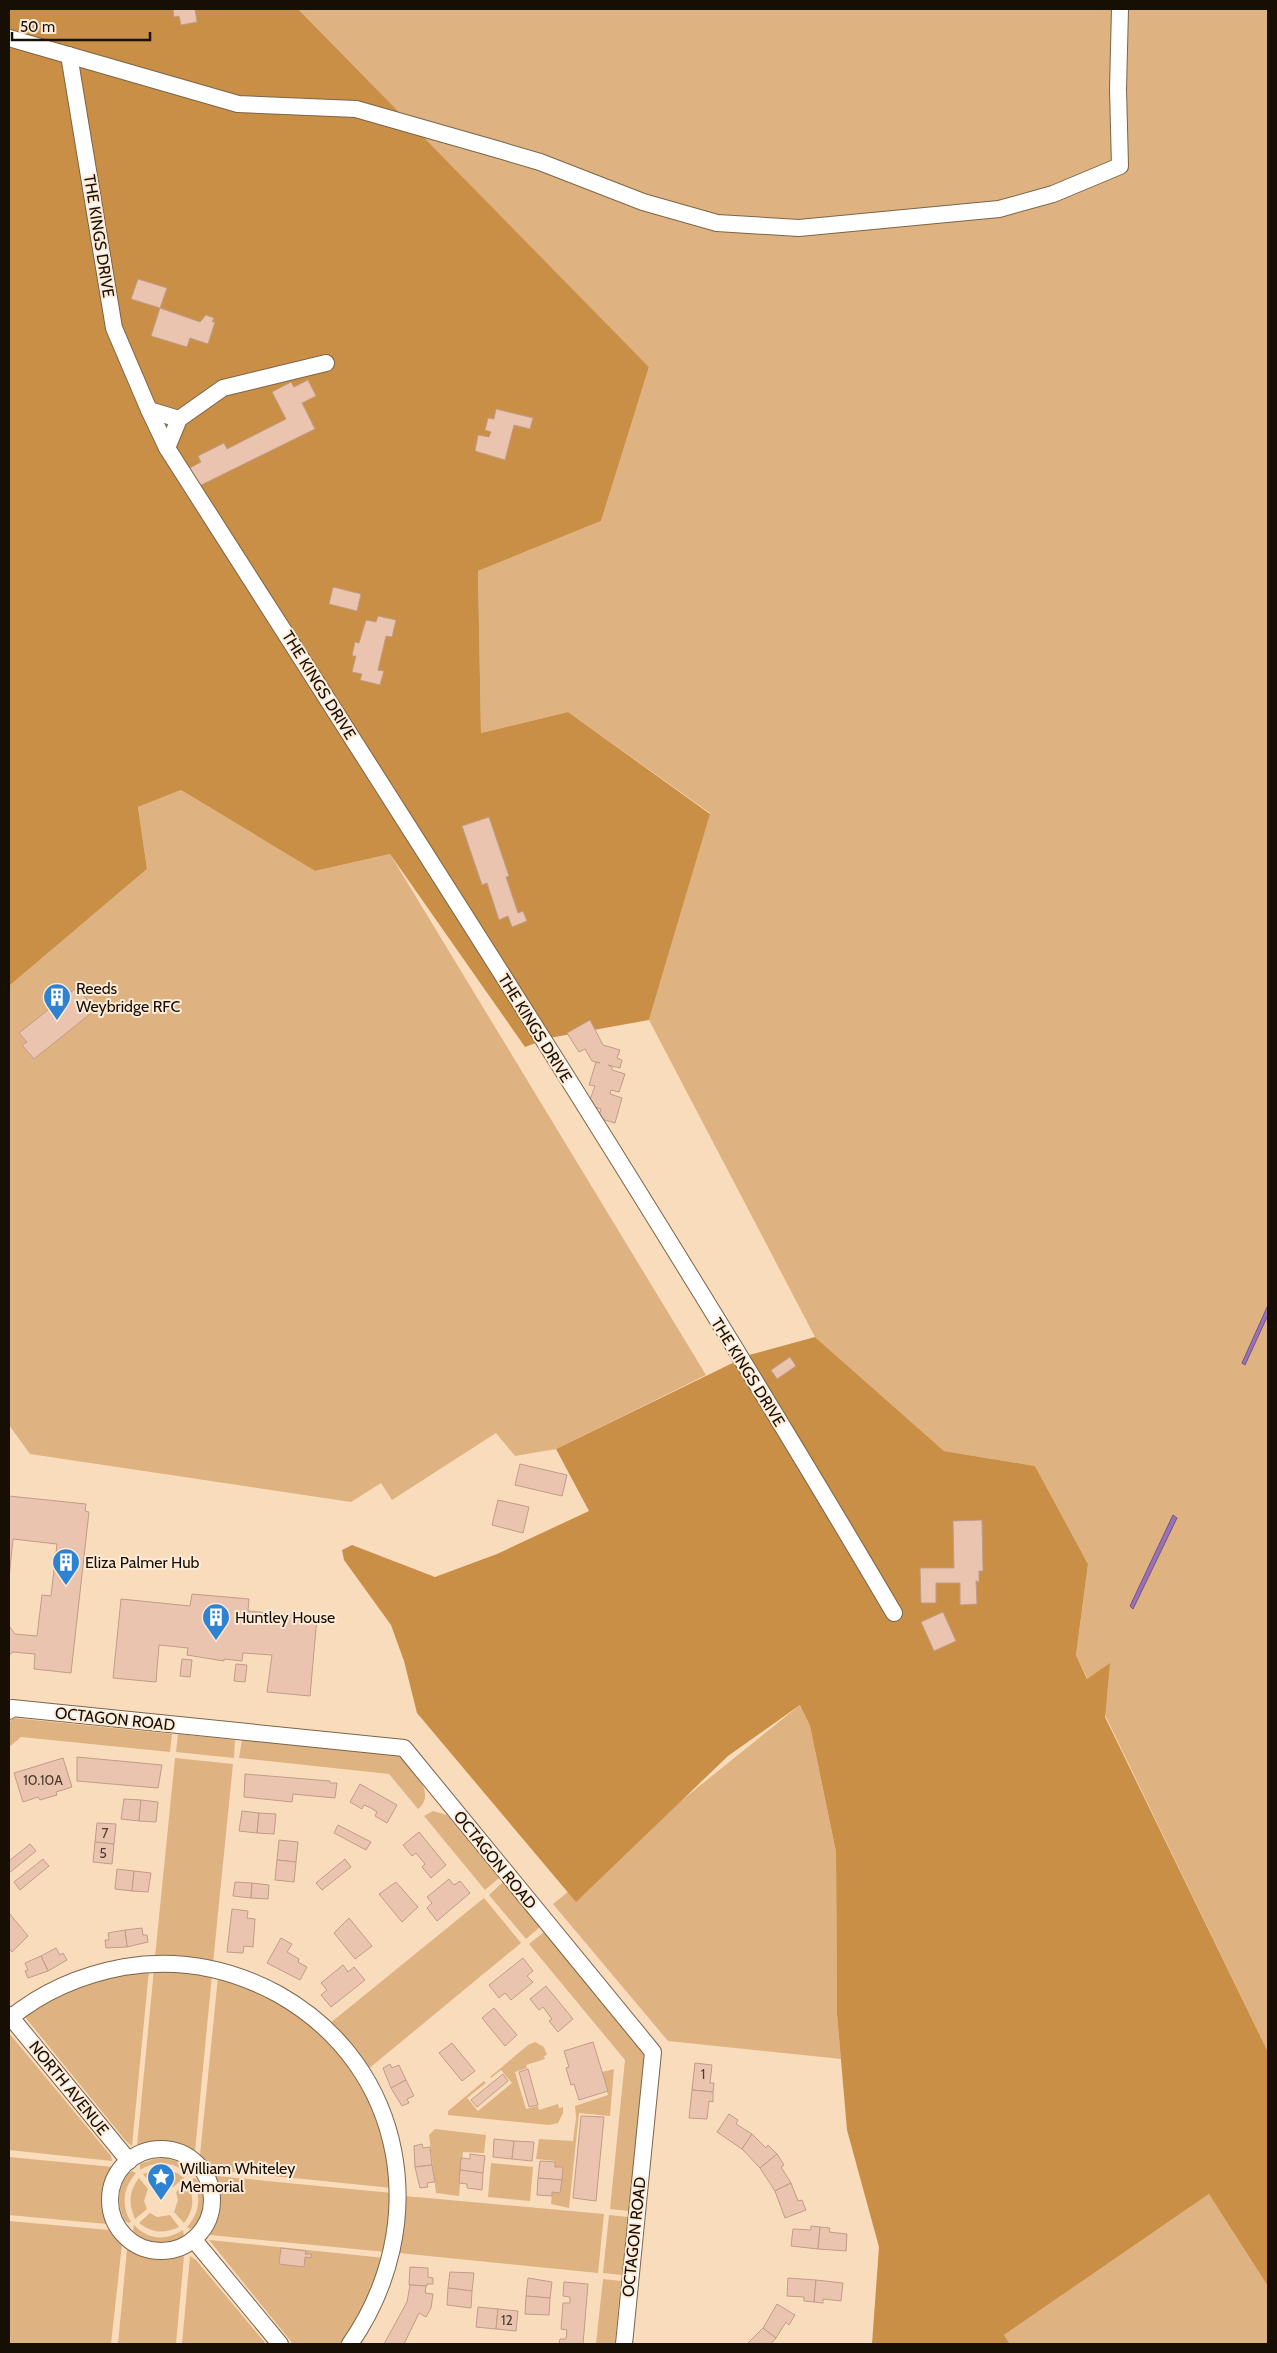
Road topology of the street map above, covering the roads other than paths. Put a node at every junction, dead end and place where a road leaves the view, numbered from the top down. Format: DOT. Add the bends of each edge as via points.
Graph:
graph roads {
  1 [pos="1120,9"];
  2 [pos="9,38"];
  3 [pos="69,56"];
  4 [pos="326,363"];
  5 [pos="149,410"];
  6 [pos="179,419"];
  7 [pos="167,448"];
  8 [pos="894,1613"];
  9 [pos="9,1711"];
  10 [pos="9,2017"];
  11 [pos="129,2161"];
  12 [pos="194,2240"];
  13 [pos="280,2344"];
  14 [pos="350,2344"];
  15 [pos="624,2344"];
  1 -- 3 [label="street" via="1120,166 1053,194 1000,209 800,228 718,223 643,202 540,162 356,109 238,104"];
  2 -- 3 [label="street"];
  3 -- 5 [label="street, THE KINGS DRIVE" via="114,328"];
  4 -- 6 [label="street" via="222,388"];
  5 -- 6 [label="street"];
  5 -- 7 [label="street, THE KINGS DRIVE"];
  6 -- 7 [label="street"];
  7 -- 8 [label="street, THE KINGS DRIVE" via="484,946"];
  9 -- 15 [label="street, OCTAGON ROAD" via="12,1708 404,1748 653,2052"];
  10 -- 11 [label="street, NORTH AVENUE"];
  10 -- 14 [label="street" via="62,1984 91,1974 152,1963 216,1969 237,1976 285,1998 318,2022 354,2061 375,2098 389,2131 397,2172 398,2221 392,2255 374,2304"];
  11 -- 12 [label="street" via="143,2153 174,2151 201,2168 209,2182 211,2213"];
  11 -- 12 [label="street" via="118,2173 112,2188 114,2219 122,2233 148,2250 172,2250"];
  12 -- 13 [label="street"];
}
